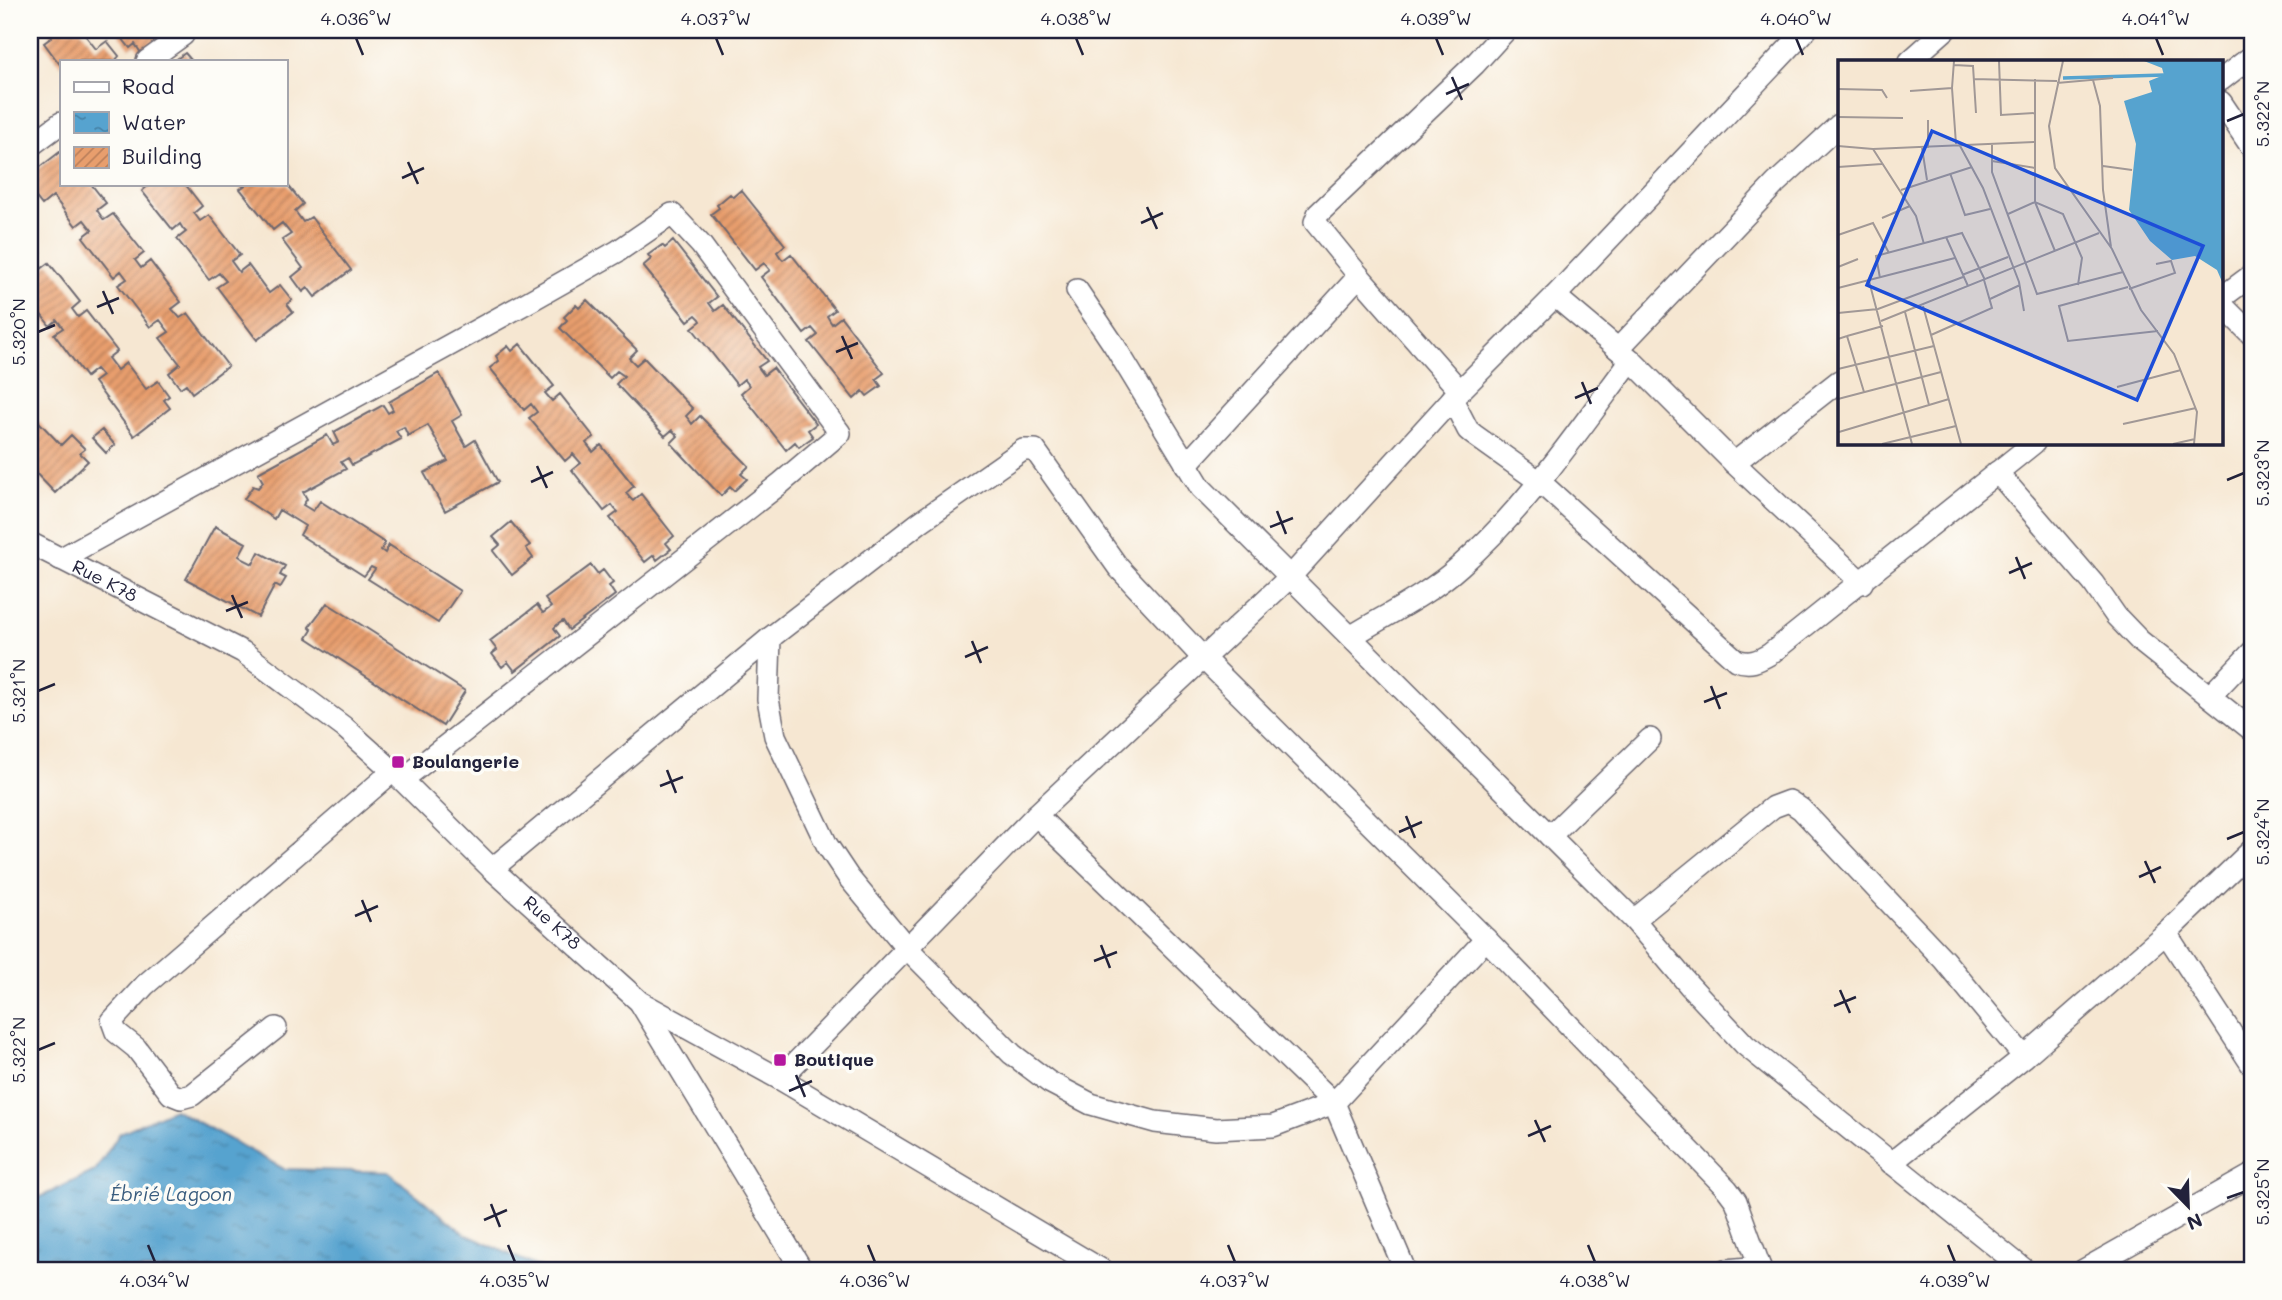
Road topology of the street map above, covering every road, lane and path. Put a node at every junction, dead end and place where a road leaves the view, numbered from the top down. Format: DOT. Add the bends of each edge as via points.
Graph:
graph roads {
  1 [pos="1506,30"];
  2 [pos="1807,30"];
  3 [pos="1945,30"];
  4 [pos="183,35"];
  5 [pos="2252,56"];
  6 [pos="148,60"];
  7 [pos="1911,60"];
  8 [pos="2222,79"];
  9 [pos="2222,103"];
  10 [pos="60,125"];
  11 [pos="1838,126"];
  12 [pos="30,146"];
  13 [pos="2252,148"];
  14 [pos="2252,275"];
  15 [pos="1359,276"];
  16 [pos="1077,290"];
  17 [pos="1555,296"];
  18 [pos="2222,297"];
  19 [pos="2222,305"];
  20 [pos="2252,335"];
  21 [pos="1625,355"];
  22 [pos="1838,381"];
  23 [pos="1456,395"];
  24 [pos="2033,444"];
  25 [pos="1734,463"];
  26 [pos="1186,465"];
  27 [pos="1997,472"];
  28 [pos="1540,482"];
  29 [pos="30,543"];
  30 [pos="60,559"];
  31 [pos="1290,577"];
  32 [pos="1862,583"];
  33 [pos="1352,636"];
  34 [pos="771,638"];
  35 [pos="2252,652"];
  36 [pos="1203,658"];
  37 [pos="2210,696"];
  38 [pos="2252,730"];
  39 [pos="1650,739"];
  40 [pos="397,776"];
  41 [pos="1036,815"];
  42 [pos="1550,836"];
  43 [pos="2252,850"];
  44 [pos="492,869"];
  45 [pos="1634,920"];
  46 [pos="2166,933"];
  47 [pos="1486,939"];
  48 [pos="907,948"];
  49 [pos="640,1002"];
  50 [pos="276,1028"];
  51 [pos="2024,1057"];
  52 [pos="2252,1065"];
  53 [pos="780,1079"];
  54 [pos="1334,1103"];
  55 [pos="1891,1163"];
  56 [pos="2252,1175"];
  57 [pos="1760,1269"];
  58 [pos="802,1270"];
  59 [pos="1102,1270"];
  60 [pos="1405,1270"];
  61 [pos="1726,1270"];
  62 [pos="2025,1270"];
  63 [pos="2084,1270"];
  1 -- 15 [label="street" via="1318,214 1318,227"];
  2 -- 17 [label="street"];
  3 -- 7 [label="street"];
  4 -- 6 [label="street"];
  5 -- 8 [label="street"];
  9 -- 13 [label="street"];
  10 -- 12 [label="street"];
  11 -- 21 [label="street" via="1776,183"];
  14 -- 18 [label="street"];
  15 -- 23 [label="street"];
  15 -- 26 [label="street"];
  16 -- 26 [label="street"];
  17 -- 21 [label="street"];
  17 -- 23 [label="street"];
  19 -- 20 [label="street"];
  21 -- 25 [label="street"];
  21 -- 28 [label="street"];
  22 -- 25 [label="street"];
  23 -- 28 [label="street" via="1468,430"];
  23 -- 31 [label="street"];
  24 -- 27 [label="street"];
  25 -- 32 [label="street"];
  26 -- 31 [label="street" via="1201,488"];
  27 -- 32 [label="street"];
  27 -- 37 [label="street" via="2116,616"];
  28 -- 32 [label="street" via="1736,660 1746,664 1770,654"];
  28 -- 33 [label="street" via="1458,568"];
  29 -- 30 [label="street, Rue K78"];
  30 -- 40 [label="street, Rue K78" via="243,652 345,728"];
  30 -- 40 [label="street" via="528,302 673,214 840,433"];
  31 -- 33 [label="street"];
  31 -- 36 [label="street"];
  33 -- 42 [label="street"];
  34 -- 36 [label="street" via="920,522 1028,449 1039,455 1118,567"];
  34 -- 44 [label="street"];
  34 -- 48 [label="street" via="768,699 775,736 827,845"];
  35 -- 37 [label="street"];
  36 -- 41 [label="street"];
  36 -- 47 [label="street"];
  37 -- 38 [label="street"];
  39 -- 42 [label="street"];
  40 -- 44 [label="street, Rue K78"];
  40 -- 50 [label="street" via="145,985 112,1021 116,1032 136,1048 171,1094 181,1098 192,1095"];
  41 -- 48 [label="street"];
  41 -- 54 [label="street"];
  42 -- 45 [label="street"];
  43 -- 46 [label="street"];
  44 -- 49 [label="street, Rue K78"];
  45 -- 51 [label="street" via="1773,807 1789,801 1944,960"];
  45 -- 55 [label="street" via="1745,1045"];
  46 -- 51 [label="street"];
  46 -- 52 [label="street"];
  47 -- 54 [label="street"];
  47 -- 57 [label="street" via="1727,1189"];
  48 -- 53 [label="street"];
  48 -- 54 [label="street" via="1012,1054 1049,1082 1091,1104 1155,1122 1216,1129 1273,1126"];
  49 -- 53 [label="street, Rue K78"];
  49 -- 58 [label="street"];
  51 -- 55 [label="street"];
  53 -- 59 [label="street, Rue K78"];
  54 -- 60 [label="street"];
  55 -- 62 [label="street"];
  56 -- 63 [label="street"];
  57 -- 61 [label="street"];
}
